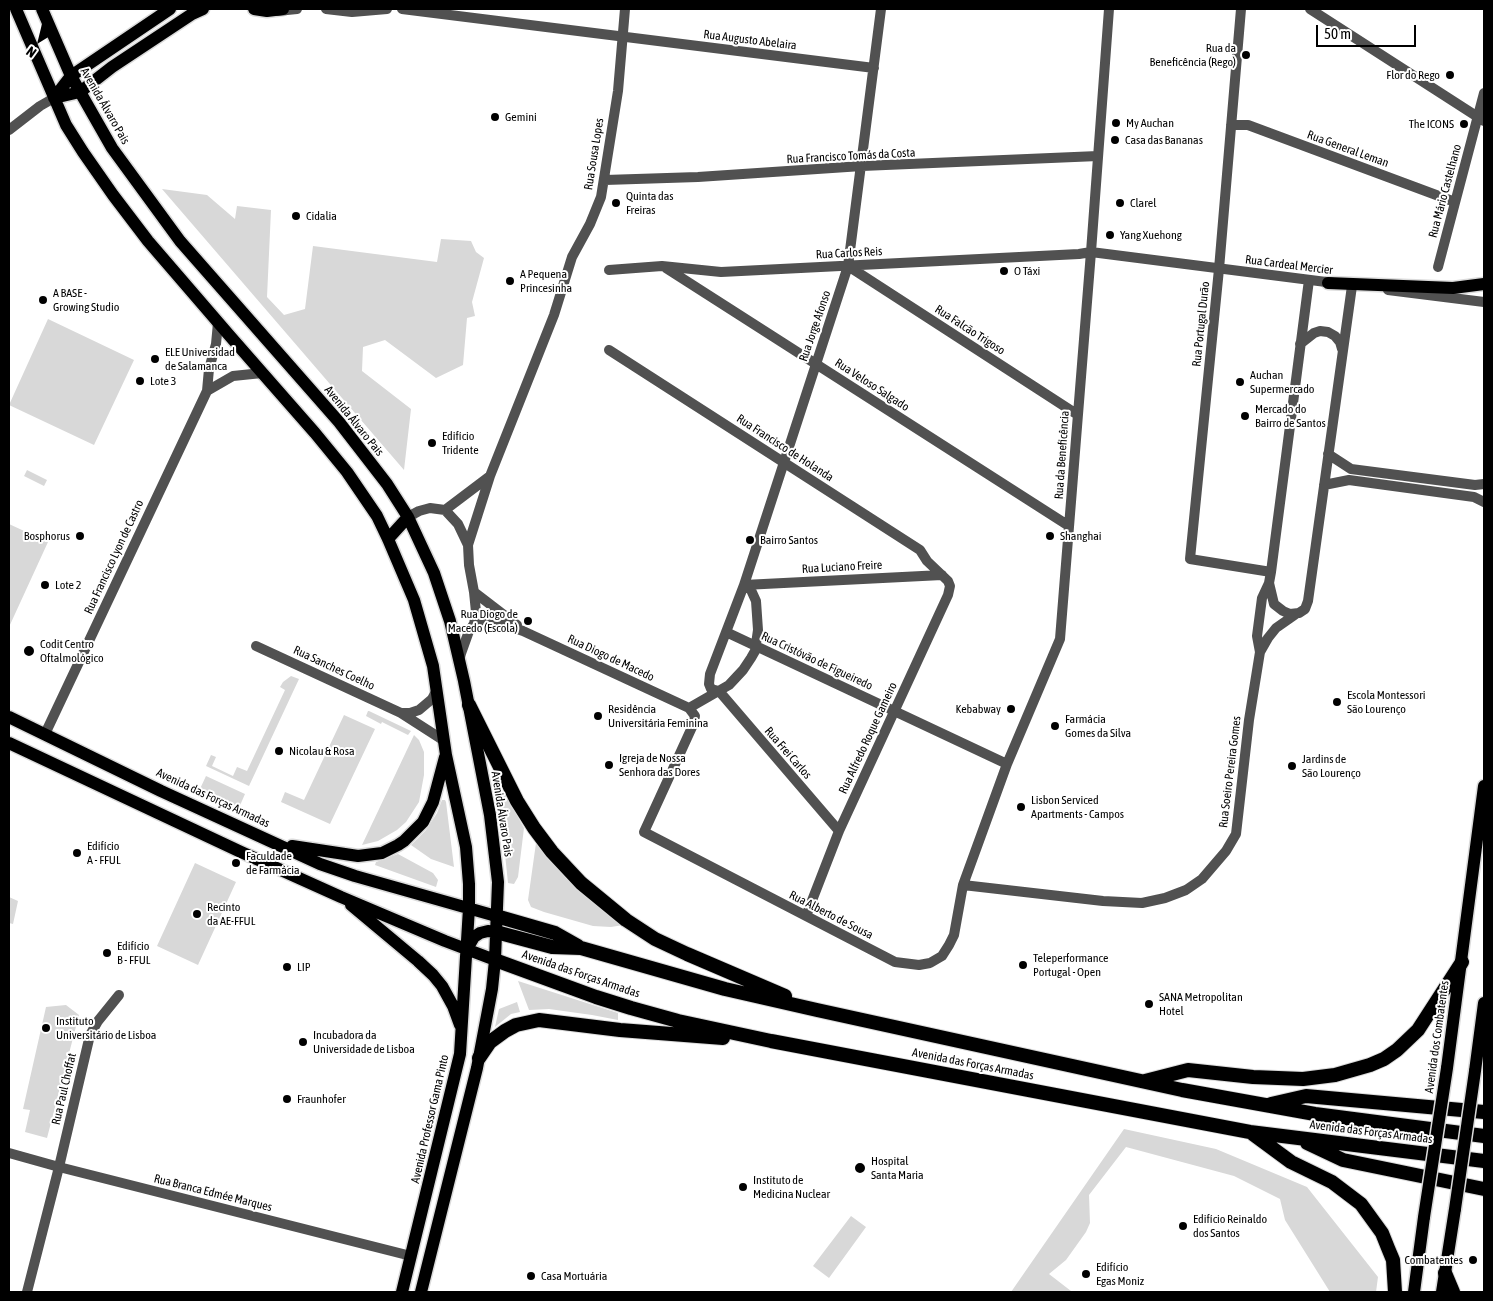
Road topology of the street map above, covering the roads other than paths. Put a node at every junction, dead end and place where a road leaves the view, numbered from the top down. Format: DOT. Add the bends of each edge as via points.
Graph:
graph roads {
  1 [pos="16,9"];
  2 [pos="42,9"];
  3 [pos="170,9"];
  4 [pos="203,9"];
  5 [pos="256,9"];
  6 [pos="297,9"];
  7 [pos="326,9"];
  8 [pos="387,9"];
  9 [pos="402,9"];
  10 [pos="625,9"];
  11 [pos="881,9"];
  12 [pos="1109,9"];
  13 [pos="1241,9"];
  14 [pos="1310,9"];
  15 [pos="280,10"];
  16 [pos="623,37"];
  17 [pos="874,68"];
  18 [pos="71,76"];
  19 [pos="80,92"];
  20 [pos="1484,93"];
  21 [pos="54,98"];
  22 [pos="1481,119"];
  23 [pos="1231,125"];
  24 [pos="9,130"];
  25 [pos="1098,156"];
  26 [pos="862,166"];
  27 [pos="605,180"];
  28 [pos="1454,202"];
  29 [pos="1091,252"];
  30 [pos="662,266"];
  31 [pos="848,266"];
  32 [pos="1438,267"];
  33 [pos="1219,269"];
  34 [pos="609,270"];
  35 [pos="1309,280"];
  36 [pos="1328,283"];
  37 [pos="1484,284"];
  38 [pos="1352,286"];
  39 [pos="1484,302"];
  40 [pos="218,323"];
  41 [pos="1300,344"];
  42 [pos="609,350"];
  43 [pos="1343,350"];
  44 [pos="815,364"];
  45 [pos="262,373"];
  46 [pos="207,391"];
  47 [pos="1078,415"];
  48 [pos="1328,454"];
  49 [pos="784,462"];
  50 [pos="490,476"];
  51 [pos="1484,484"];
  52 [pos="1324,485"];
  53 [pos="1484,502"];
  54 [pos="445,510"];
  55 [pos="408,517"];
  56 [pos="1069,526"];
  57 [pos="388,539"];
  58 [pos="468,545"];
  59 [pos="942,575"];
  60 [pos="1270,578"];
  61 [pos="744,584"];
  62 [pos="474,592"];
  63 [pos="1299,613"];
  64 [pos="474,624"];
  65 [pos="523,631"];
  66 [pos="726,632"];
  67 [pos="256,646"];
  68 [pos="756,646"];
  69 [pos="1260,652"];
  70 [pos="459,658"];
  71 [pos="437,690"];
  72 [pos="719,691"];
  73 [pos="469,705"];
  74 [pos="689,708"];
  75 [pos="894,711"];
  76 [pos="401,713"];
  77 [pos="9,717"];
  78 [pos="45,734"];
  79 [pos="443,740"];
  80 [pos="9,743"];
  81 [pos="446,755"];
  82 [pos="1007,764"];
  83 [pos="1484,786"];
  84 [pos="839,831"];
  85 [pos="275,843"];
  86 [pos="963,885"];
  87 [pos="341,897"];
  88 [pos="469,908"];
  89 [pos="496,916"];
  90 [pos="806,916"];
  91 [pos="496,932"];
  92 [pos="581,948"];
  93 [pos="467,950"];
  94 [pos="496,960"];
  95 [pos="1462,962"];
  96 [pos="119,995"];
  97 [pos="1484,1004"];
  98 [pos="817,1010"];
  99 [pos="462,1030"];
  100 [pos="771,1041"];
  101 [pos="479,1058"];
  102 [pos="1144,1082"];
  103 [pos="1265,1105"];
  104 [pos="1484,1112"];
  105 [pos="1250,1132"];
  106 [pos="1484,1136"];
  107 [pos="1295,1138"];
  108 [pos="9,1153"];
  109 [pos="1484,1161"];
  110 [pos="59,1167"];
  111 [pos="1484,1189"];
  112 [pos="411,1256"];
  113 [pos="1445,1272"];
  114 [pos="27,1292"];
  115 [pos="402,1292"];
  116 [pos="421,1292"];
  117 [pos="1395,1292"];
  118 [pos="1414,1292"];
  119 [pos="1442,1292"];
  120 [pos="1454,1292"];
  1 -- 21 [label="main road"];
  2 -- 18 [label="main road, Avenida Álvaro Pais"];
  3 -- 18 [label="main road"];
  4 -- 19 [label="main road"];
  5 -- 15 [label="main road"];
  6 -- 15 [label="street"];
  7 -- 8 [label="street" via="352,12"];
  9 -- 16 [label="street"];
  10 -- 16 [label="street, Rua Sousa Lopes"];
  11 -- 17 [label="street, Rua Jorge Afonso"];
  12 -- 25 [label="street, Rua da Beneficência"];
  13 -- 23 [label="street, Rua Portugal Durão"];
  14 -- 22 [label="street"];
  16 -- 17 [label="street, Rua Augusto Abelaira"];
  16 -- 27 [label="street, Rua Sousa Lopes"];
  17 -- 26 [label="street, Rua Jorge Afonso"];
  18 -- 19 [label="main road, Avenida Álvaro Pais"];
  18 -- 21 [label="main road"];
  19 -- 21 [label="main road"];
  19 -- 55 [label="main road, Avenida Álvaro Pais" via="112,148 180,240 339,422"];
  20 -- 22 [label="street, Rua Mário Castelhano"];
  21 -- 24 [label="street"];
  21 -- 40 [label="main road" via="66,125 113,195"];
  22 -- 28 [label="street, Rua Mário Castelhano"];
  23 -- 28 [label="street, Rua General Leman" via="1248,125"];
  23 -- 33 [label="street, Rua Portugal Durão"];
  25 -- 26 [label="street, Rua Francisco Tomás da Costa"];
  25 -- 29 [label="street, Rua da Beneficência"];
  26 -- 27 [label="street, Rua Francisco Tomás da Costa"];
  26 -- 31 [label="street, Rua Jorge Afonso"];
  27 -- 50 [label="street, Rua Sousa Lopes" via="590,224 572,257 554,315"];
  28 -- 32 [label="street, Rua Mário Castelhano"];
  29 -- 31 [label="street, Rua Carlos Reis"];
  29 -- 33 [label="street, Rua Cardeal Mercier"];
  29 -- 47 [label="street, Rua da Beneficência"];
  30 -- 31 [label="street, Rua Carlos Reis" via="721,272"];
  30 -- 34 [label="street, Rua Carlos Reis"];
  30 -- 44 [label="street, Rua Veloso Salgado"];
  31 -- 44 [label="street, Rua Jorge Afonso"];
  31 -- 47 [label="street, Rua Falcão Trigoso"];
  33 -- 35 [label="street, Rua Cardeal Mercier"];
  33 -- 60 [label="street, Rua Portugal Durão" via="1190,559"];
  35 -- 36 [label="street, Rua Cardeal Mercier"];
  35 -- 41 [label="street, Rua Soeiro Pereira Gomes"];
  36 -- 37 [label="main road" via="1453,288"];
  36 -- 38 [label="street, Rua Cardeal Mercier"];
  38 -- 39 [label="street, Rua Cardeal Mercier"];
  38 -- 43 [label="street"];
  40 -- 45 [label="main road"];
  40 -- 46 [label="street, Rua Francisco Lyon de Castro"];
  41 -- 43 [label="street" via="1314,333 1328,332 1340,342"];
  41 -- 60 [label="street, Rua Soeiro Pereira Gomes"];
  42 -- 49 [label="street, Rua Francisco de Holanda"];
  43 -- 48 [label="street"];
  44 -- 49 [label="street, Rua Jorge Afonso"];
  44 -- 56 [label="street, Rua Veloso Salgado"];
  45 -- 46 [label="street" via="233,376"];
  45 -- 57 [label="main road" via="347,472 377,516"];
  46 -- 78 [label="street, Rua Francisco Lyon de Castro"];
  47 -- 56 [label="street, Rua da Beneficência"];
  48 -- 51 [label="street" via="1352,469"];
  48 -- 52 [label="street"];
  49 -- 59 [label="street, Rua Francisco de Holanda" via="920,550"];
  49 -- 61 [label="street, Rua Jorge Afonso"];
  50 -- 54 [label="street"];
  50 -- 58 [label="street, Rua Sousa Lopes"];
  52 -- 53 [label="street" via="1349,480 1474,497"];
  52 -- 63 [label="street" via="1308,601"];
  54 -- 55 [label="street" via="430,508"];
  54 -- 58 [label="street" via="458,524"];
  55 -- 57 [label="main road"];
  55 -- 70 [label="main road, Avenida Álvaro Pais" via="434,573"];
  56 -- 82 [label="street, Rua da Beneficência" via="1060,639"];
  57 -- 71 [label="main road" via="414,600"];
  58 -- 62 [label="street, Rua Sousa Lopes" via="468,565"];
  59 -- 61 [label="street, Rua Luciano Freire"];
  59 -- 75 [label="street, Rua Alfredo Roque Gameiro" via="948,581 950,591"];
  60 -- 63 [label="street, Rua Soeiro Pereira Gomes" via="1274,604 1290,614"];
  60 -- 69 [label="street, Rua Soeiro Pereira Gomes" via="1262,598 1257,636"];
  61 -- 66 [label="street, Rua Jorge Afonso"];
  61 -- 68 [label="street" via="756,602"];
  62 -- 64 [label="street, Rua Sousa Lopes"];
  62 -- 65 [label="street, Rua Diogo de Macedo"];
  63 -- 69 [label="street, Rua Soeiro Pereira Gomes" via="1276,628"];
  64 -- 65 [label="street, Rua Diogo de Macedo" via="486,621"];
  64 -- 70 [label="street"];
  65 -- 74 [label="street, Rua Diogo de Macedo"];
  66 -- 68 [label="street, Rua Cristóvão de Figueiredo"];
  66 -- 72 [label="street, Rua Frei Carlos" via="709,678 711,689"];
  67 -- 76 [label="street, Rua Sanches Coelho"];
  68 -- 72 [label="street" via="743,670 729,686"];
  68 -- 75 [label="street, Rua Cristóvão de Figueiredo"];
  69 -- 86 [label="street, Rua Soeiro Pereira Gomes" via="1236,834 1202,879 1186,890 1142,903"];
  70 -- 73 [label="main road, Avenida Álvaro Pais"];
  71 -- 76 [label="street" via="419,710"];
  71 -- 79 [label="main road"];
  72 -- 74 [label="street"];
  72 -- 84 [label="street, Rua Frei Carlos"];
  73 -- 89 [label="main road, Avenida Álvaro Pais" via="490,815 498,882"];
  73 -- 98 [label="highway" via="534,828 566,868 596,897 655,938"];
  74 -- 90 [label="street, Rua Alberto de Sousa" via="695,716 692,725 644,832"];
  75 -- 82 [label="street, Rua Cristóvão de Figueiredo"];
  75 -- 84 [label="street, Rua Alfredo Roque Gameiro"];
  76 -- 79 [label="street, Rua Sanches Coelho"];
  77 -- 78 [label="main road, Avenida das Forças Armadas"];
  78 -- 85 [label="main road, Avenida das Forças Armadas"];
  79 -- 81 [label="main road"];
  80 -- 87 [label="main road, Avenida das Forças Armadas"];
  81 -- 85 [label="main road" via="433,802 423,822 390,850 358,856"];
  81 -- 88 [label="main road" via="466,847"];
  82 -- 86 [label="street, Rua da Beneficência"];
  83 -- 95 [label="main road, Avenida dos Combatentes"];
  84 -- 90 [label="street, Rua Alfredo Roque Gameiro"];
  85 -- 88 [label="main road, Avenida das Forças Armadas" via="355,876"];
  86 -- 90 [label="street, Rua Alberto de Sousa" via="954,935 942,956 930,963 907,965 895,962"];
  87 -- 93 [label="main road, Avenida das Forças Armadas"];
  87 -- 99 [label="main road" via="432,975 453,1006"];
  88 -- 89 [label="main road, Avenida das Forças Armadas"];
  88 -- 93 [label="main road, Avenida Professor Gama Pinto"];
  89 -- 91 [label="main road, Avenida Álvaro Pais"];
  89 -- 92 [label="highway, Avenida das Forças Armadas" via="555,933"];
  91 -- 92 [label="highway, Avenida das Forças Armadas" via="552,947"];
  91 -- 93 [label="main road" via="480,933"];
  91 -- 94 [label="main road, Avenida Álvaro Pais"];
  92 -- 98 [label="highway, Avenida das Forças Armadas" via="724,989"];
  93 -- 94 [label="main road, Avenida das Forças Armadas"];
  93 -- 99 [label="main road, Avenida Professor Gama Pinto"];
  94 -- 100 [label="highway, Avenida das Forças Armadas" via="631,1008"];
  94 -- 101 [label="main road"];
  95 -- 102 [label="highway" via="1418,1030 1397,1050 1370,1066 1319,1078 1296,1079 1188,1070"];
  95 -- 118 [label="main road, Avenida dos Combatentes, bridge"];
  96 -- 110 [label="street, Rua Paul Choffat" via="90,1035"];
  97 -- 113 [label="main road, bridge"];
  98 -- 102 [label="highway, Avenida das Forças Armadas"];
  99 -- 112 [label="main road, Avenida Professor Gama Pinto" via="456,1071"];
  100 -- 101 [label="highway" via="620,1030 539,1020 505,1031 490,1042"];
  100 -- 105 [label="highway, Avenida das Forças Armadas"];
  101 -- 116 [label="main road"];
  102 -- 103 [label="highway, Avenida das Forças Armadas"];
  103 -- 104 [label="highway" via="1306,1096"];
  103 -- 106 [label="highway, Avenida das Forças Armadas"];
  105 -- 107 [label="highway, Avenida das Forças Armadas"];
  105 -- 117 [label="highway" via="1291,1162 1332,1182 1361,1204 1382,1233 1393,1260"];
  107 -- 109 [label="highway, Avenida das Forças Armadas"];
  107 -- 111 [label="highway" via="1343,1160"];
  108 -- 110 [label="street, Rua Branca Edmée Marques"];
  110 -- 112 [label="street, Rua Branca Edmée Marques"];
  110 -- 114 [label="street, Rua Paul Choffat"];
  112 -- 115 [label="main road, Avenida Professor Gama Pinto"];
  113 -- 119 [label="main road"];
  113 -- 120 [label="highway"];
}
